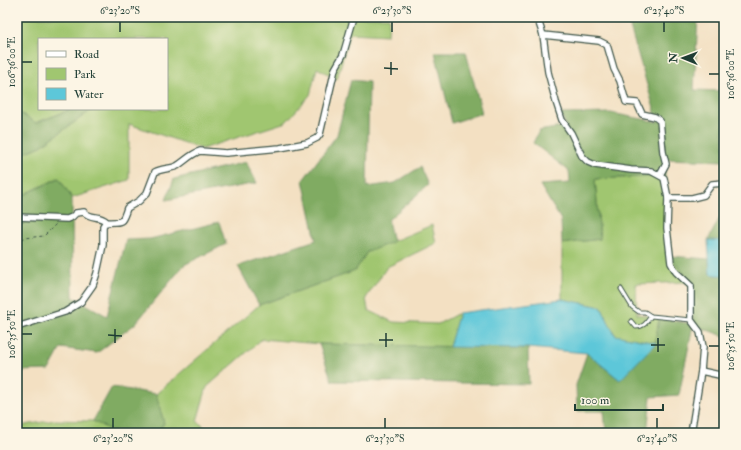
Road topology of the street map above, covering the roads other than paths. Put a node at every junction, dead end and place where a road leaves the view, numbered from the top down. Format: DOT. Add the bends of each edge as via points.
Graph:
graph roads {
  1 [pos="354,17"];
  2 [pos="537,17"];
  3 [pos="543,35"];
  4 [pos="660,175"];
  5 [pos="724,183"];
  6 [pos="668,198"];
  7 [pos="17,217"];
  8 [pos="107,222"];
  9 [pos="621,289"];
  10 [pos="651,316"];
  11 [pos="691,320"];
  12 [pos="631,321"];
  13 [pos="17,327"];
  14 [pos="701,371"];
  15 [pos="724,376"];
  16 [pos="691,433"];
  1 -- 8 [label="street" via="343,55 335,69 317,138 307,144 280,148 226,153 196,152 176,166 155,172 147,193 127,208 123,219 119,222"];
  2 -- 3 [label="street"];
  3 -- 4 [label="street" via="548,72 556,102 562,120 582,156 595,165 651,171"];
  3 -- 4 [label="street" via="599,41 607,45 626,102 637,103 642,114 660,121 666,164"];
  4 -- 6 [label="street" via="664,178"];
  5 -- 6 [label="street" via="712,184 704,195"];
  6 -- 11 [label="street" via="667,228 671,263 676,272 691,286"];
  7 -- 8 [label="street" via="67,219 76,213 84,212 88,216 102,217"];
  8 -- 13 [label="street" via="103,226 103,245 93,285 81,302 65,312"];
  9 -- 10 [label="lane" via="637,311"];
  10 -- 11 [label="lane"];
  10 -- 12 [label="lane" via="641,327 636,327"];
  11 -- 14 [label="street" via="700,332 703,347"];
  14 -- 15 [label="street"];
  14 -- 16 [label="street"];
}
